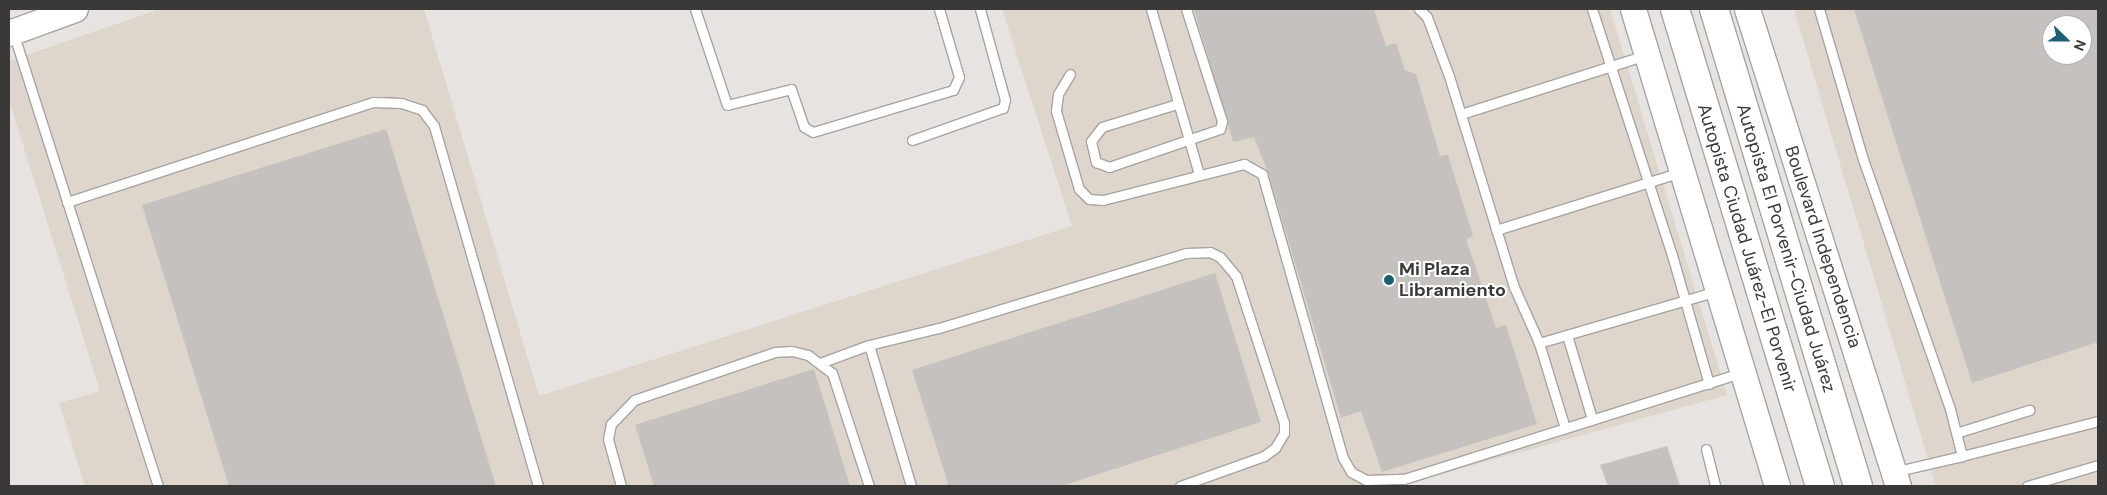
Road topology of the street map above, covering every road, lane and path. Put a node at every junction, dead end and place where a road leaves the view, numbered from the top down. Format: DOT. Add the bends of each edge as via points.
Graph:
graph roads {
  1 [pos="75,9"];
  2 [pos="695,9"];
  3 [pos="939,9"];
  4 [pos="980,9"];
  5 [pos="1151,9"];
  6 [pos="1186,9"];
  7 [pos="1419,9"];
  8 [pos="1592,9"];
  9 [pos="1633,9"];
  10 [pos="1675,9"];
  11 [pos="1714,9"];
  12 [pos="1747,9"];
  13 [pos="1819,9"];
  14 [pos="11,33"];
  15 [pos="1648,54"];
  16 [pos="1611,68"];
  17 [pos="1070,74"];
  18 [pos="1177,104"];
  19 [pos="1461,114"];
  20 [pos="912,140"];
  21 [pos="1189,140"];
  22 [pos="1684,172"];
  23 [pos="1199,174"];
  24 [pos="1647,182"];
  25 [pos="67,202"];
  26 [pos="1496,230"];
  27 [pos="1721,289"];
  28 [pos="1683,301"];
  29 [pos="1568,335"];
  30 [pos="1539,343"];
  31 [pos="869,345"];
  32 [pos="820,363"];
  33 [pos="1744,373"];
  34 [pos="1708,384"];
  35 [pos="2029,410"];
  36 [pos="1592,419"];
  37 [pos="2098,421"];
  38 [pos="1564,428"];
  39 [pos="1956,433"];
  40 [pos="1706,449"];
  41 [pos="1962,456"];
  42 [pos="2098,465"];
  43 [pos="1896,479"];
  44 [pos="158,486"];
  45 [pos="538,486"];
  46 [pos="621,486"];
  47 [pos="868,486"];
  48 [pos="911,486"];
  49 [pos="1180,486"];
  50 [pos="1714,486"];
  51 [pos="1778,486"];
  52 [pos="1820,486"];
  53 [pos="1858,486"];
  54 [pos="2027,486"];
  1 -- 14 [label="main road"];
  2 -- 3 [label="lane" via="727,105 791,88 804,127 813,132 953,90 959,77"];
  4 -- 20 [label="lane" via="1005,100 1002,108"];
  5 -- 18 [label="lane"];
  6 -- 21 [label="lane" via="1222,124 1218,132"];
  7 -- 19 [label="lane" via="1436,38"];
  8 -- 16 [label="lane"];
  9 -- 15 [label="main road"];
  10 -- 52 [label="highway, Autopista Ciudad Juárez-El Porvenir"];
  11 -- 53 [label="highway, Autopista El Porvenir-Ciudad Juárez"];
  12 -- 43 [label="main road, Boulevard Independencia"];
  13 -- 39 [label="lane" via="1863,159"];
  14 -- 25 [label="lane"];
  15 -- 16 [label="lane"];
  15 -- 22 [label="main road"];
  16 -- 19 [label="lane"];
  16 -- 24 [label="lane"];
  17 -- 23 [label="lane" via="1058,94 1056,111 1084,196 1103,200"];
  18 -- 21 [label="lane"];
  18 -- 21 [label="lane" via="1102,127 1091,141 1096,162 1109,167"];
  19 -- 26 [label="lane"];
  21 -- 23 [label="lane"];
  22 -- 24 [label="lane"];
  22 -- 27 [label="main road"];
  23 -- 38 [label="lane" via="1244,164 1262,174 1342,458 1351,472 1366,480 1404,479"];
  24 -- 26 [label="lane"];
  24 -- 28 [label="lane"];
  25 -- 44 [label="lane"];
  25 -- 45 [label="lane" via="373,102 401,103 422,110 434,126"];
  26 -- 30 [label="lane" via="1514,287"];
  27 -- 28 [label="lane"];
  27 -- 33 [label="main road"];
  28 -- 29 [label="lane"];
  28 -- 34 [label="lane"];
  29 -- 30 [label="lane"];
  29 -- 36 [label="lane"];
  30 -- 38 [label="lane"];
  31 -- 32 [label="lane"];
  31 -- 48 [label="lane"];
  31 -- 49 [label="lane" via="939,328 1186,253 1210,252 1220,257 1236,276 1284,423 1284,433 1264,456"];
  32 -- 46 [label="lane" via="808,355 775,352 634,400 611,424 608,439"];
  32 -- 47 [label="lane" via="838,385"];
  33 -- 34 [label="lane"];
  33 -- 51 [label="main road"];
  34 -- 36 [label="lane"];
  35 -- 39 [label="lane"];
  36 -- 38 [label="lane"];
  37 -- 41 [label="lane"];
  39 -- 41 [label="lane"];
  40 -- 50 [label="lane"];
  41 -- 43 [label="lane"];
  42 -- 54 [label="lane"];
}
